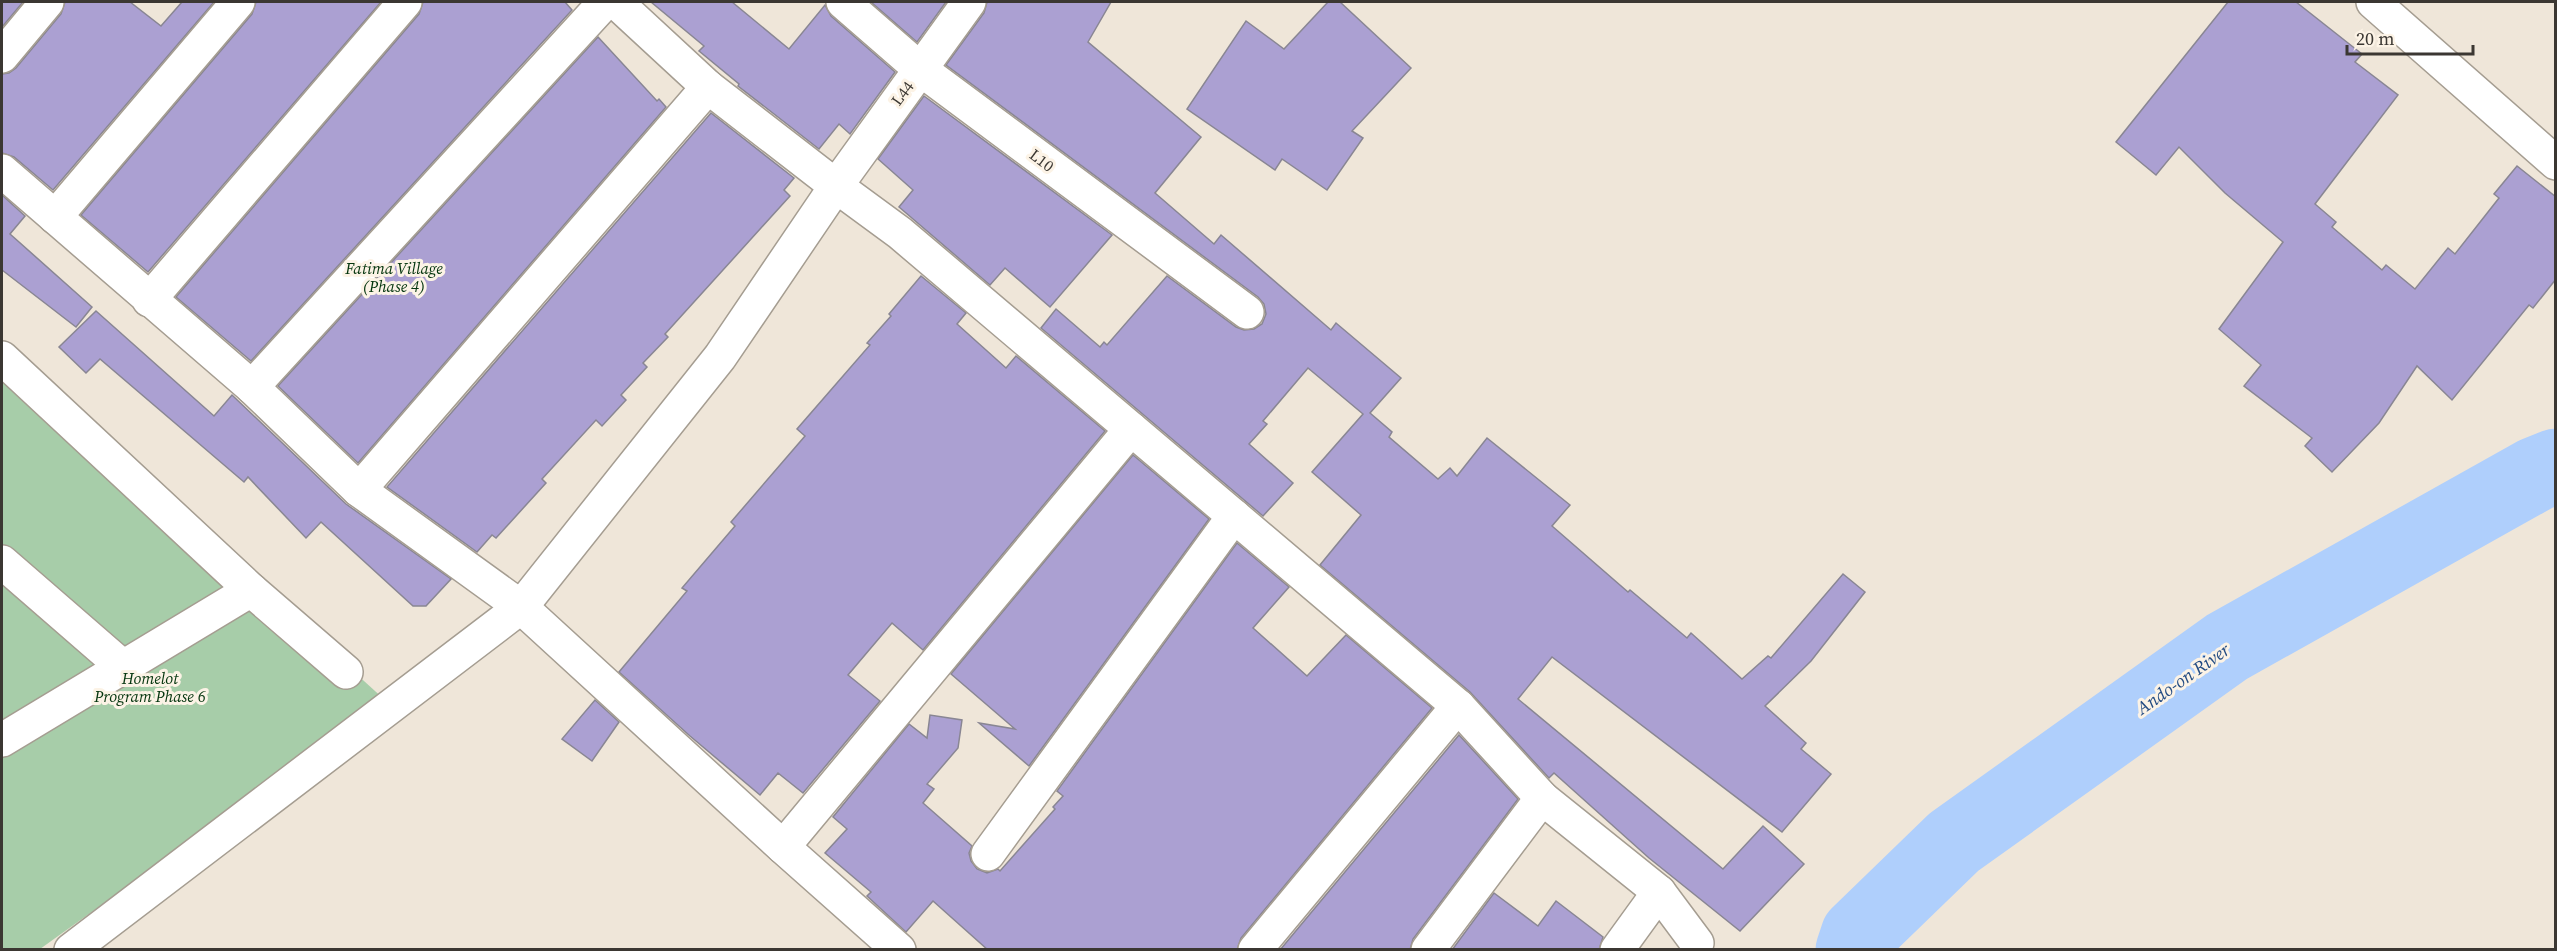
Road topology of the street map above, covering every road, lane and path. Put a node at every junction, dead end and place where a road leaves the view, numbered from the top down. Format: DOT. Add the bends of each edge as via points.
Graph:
graph roads {
  1 [pos="47,2"];
  2 [pos="238,2"];
  3 [pos="405,2"];
  4 [pos="605,2"];
  5 [pos="616,2"];
  6 [pos="843,2"];
  7 [pos="969,2"];
  8 [pos="2373,2"];
  9 [pos="2,56"];
  10 [pos="920,69"];
  11 [pos="708,87"];
  12 [pos="2556,163"];
  13 [pos="2,171"];
  14 [pos="836,186"];
  15 [pos="55,217"];
  16 [pos="149,300"];
  17 [pos="1247,312"];
  18 [pos="2,358"];
  19 [pos="252,387"];
  20 [pos="1131,429"];
  21 [pos="359,490"];
  22 [pos="1234,516"];
  23 [pos="2,562"];
  24 [pos="251,590"];
  25 [pos="521,607"];
  26 [pos="123,666"];
  27 [pos="346,672"];
  28 [pos="1458,706"];
  29 [pos="2,740"];
  30 [pos="1542,798"];
  31 [pos="783,847"];
  32 [pos="988,854"];
  33 [pos="1659,892"];
  34 [pos="1697,943"];
  35 [pos="71,950"];
  36 [pos="898,950"];
  37 [pos="1255,950"];
  38 [pos="1428,950"];
  39 [pos="1617,950"];
  1 -- 9 [label="street"];
  2 -- 15 [label="street"];
  3 -- 16 [label="street"];
  4 -- 19 [label="street"];
  5 -- 11 [label="street"];
  6 -- 10 [label="street, L10"];
  7 -- 10 [label="street, L44"];
  8 -- 12 [label="street"];
  10 -- 14 [label="street, L44"];
  10 -- 17 [label="street, L10"];
  11 -- 14 [label="street"];
  11 -- 21 [label="street"];
  13 -- 15 [label="street"];
  14 -- 20 [label="street" via="900,233"];
  14 -- 25 [label="street, L44" via="720,357"];
  15 -- 16 [label="street"];
  16 -- 19 [label="street"];
  18 -- 24 [label="street"];
  19 -- 21 [label="street"];
  20 -- 22 [label="street"];
  20 -- 31 [label="street"];
  21 -- 25 [label="street"];
  22 -- 28 [label="street"];
  22 -- 32 [label="street"];
  23 -- 26 [label="street"];
  24 -- 26 [label="street"];
  24 -- 27 [label="street"];
  25 -- 31 [label="street"];
  25 -- 35 [label="street, L44"];
  26 -- 29 [label="street"];
  28 -- 30 [label="street"];
  28 -- 37 [label="street"];
  30 -- 33 [label="street"];
  30 -- 38 [label="street"];
  31 -- 36 [label="street"];
  33 -- 34 [label="street"];
  33 -- 39 [label="street"];
}
